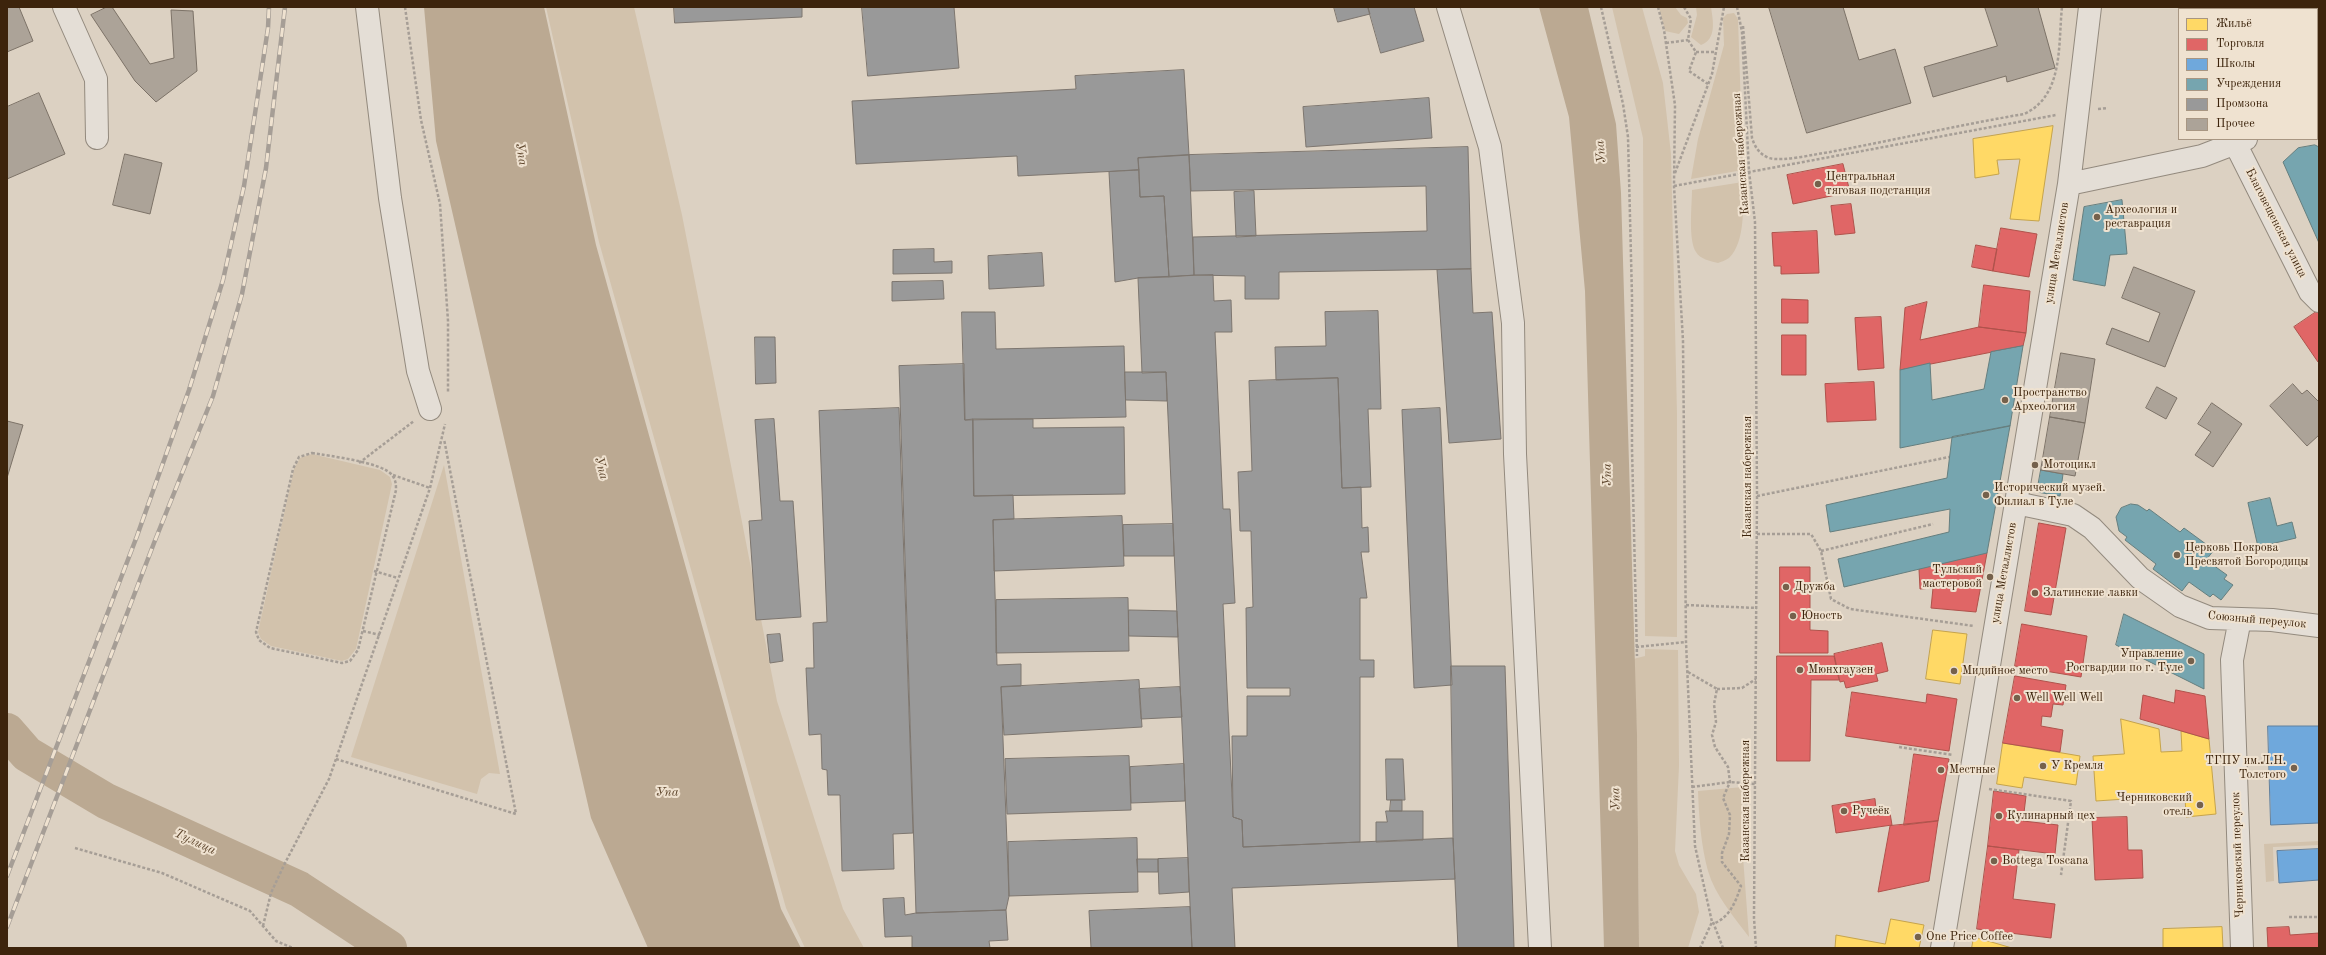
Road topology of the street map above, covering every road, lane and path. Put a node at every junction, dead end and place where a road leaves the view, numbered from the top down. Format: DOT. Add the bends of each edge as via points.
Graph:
graph roads {
  1 [pos="64,7"];
  2 [pos="367,7"];
  3 [pos="405,7"];
  4 [pos="1448,7"];
  5 [pos="1601,7"];
  6 [pos="1658,7"];
  7 [pos="1684,7"];
  8 [pos="1724,7"];
  9 [pos="1738,7"];
  10 [pos="2062,7"];
  11 [pos="2090,7"];
  12 [pos="1688,40"];
  13 [pos="1666,43"];
  14 [pos="1696,52"];
  15 [pos="1716,52"];
  16 [pos="1708,84"];
  17 [pos="2108,108"];
  18 [pos="2077,111"];
  19 [pos="97,138"];
  20 [pos="2241,141"];
  21 [pos="1749,171"];
  22 [pos="1674,176"];
  23 [pos="2069,184"];
  24 [pos="1674,186"];
  25 [pos="2319,301"];
  26 [pos="438,415"];
  27 [pos="444,437"];
  28 [pos="1949,457"];
  29 [pos="359,463"];
  30 [pos="392,475"];
  31 [pos="430,488"];
  32 [pos="1758,496"];
  33 [pos="2016,503"];
  34 [pos="1933,524"];
  35 [pos="1757,534"];
  36 [pos="1821,551"];
  37 [pos="375,572"];
  38 [pos="398,578"];
  39 [pos="1686,605"];
  40 [pos="1756,608"];
  41 [pos="2240,619"];
  42 [pos="2319,626"];
  43 [pos="1995,628"];
  44 [pos="363,631"];
  45 [pos="380,635"];
  46 [pos="1686,642"];
  47 [pos="1636,647"];
  48 [pos="1637,656"];
  49 [pos="1688,672"];
  50 [pos="1756,679"];
  51 [pos="1717,689"];
  52 [pos="1899,747"];
  53 [pos="1973,758"];
  54 [pos="336,759"];
  55 [pos="1730,782"];
  56 [pos="1755,784"];
  57 [pos="1969,786"];
  58 [pos="1692,787"];
  59 [pos="74,848"];
  60 [pos="2061,875"];
  61 [pos="2289,917"];
  62 [pos="2319,917"];
  63 [pos="1713,923"];
  64 [pos="263,926"];
  65 [pos="293,948"];
  66 [pos="1540,948"];
  67 [pos="1700,948"];
  68 [pos="1722,948"];
  69 [pos="1756,948"];
  70 [pos="1942,948"];
  71 [pos="2242,948"];
  1 -- 19 [label="street" via="96,79"];
  2 -- 26 [label="street" via="390,198 418,371"];
  3 -- 26 [label="path" via="421,120 440,204 448,321 448,405"];
  4 -- 66 [label="street" via="1490,147 1513,323 1515,454"];
  5 -- 47 [label="path" via="1628,137"];
  6 -- 13 [label="path"];
  7 -- 12 [label="path" via="1691,19"];
  8 -- 15 [label="path"];
  9 -- 10 [label="path" via="1744,32 1752,138 1760,152 1770,158 1783,158 1829,152 2024,114 2035,109 2041,103 2057,70"];
  9 -- 21 [label="path, Казанская набережная" via="1742,32"];
  11 -- 18 [label="street, улица Металлистов"];
  12 -- 13 [label="path"];
  12 -- 14 [label="path"];
  13 -- 22 [label="path" via="1675,105"];
  14 -- 15 [label="path"];
  14 -- 16 [label="path" via="1689,71"];
  15 -- 16 [label="path"];
  16 -- 22 [label="path"];
  17 -- 18 [label="path"];
  18 -- 21 [label="path"];
  18 -- 23 [label="street, улица Металлистов"];
  20 -- 23 [label="street" via="2202,156"];
  20 -- 25 [label="street, Благовещенская улица" via="2310,292"];
  21 -- 24 [label="path"];
  21 -- 32 [label="path, Казанская набережная" via="1755,222"];
  22 -- 24 [label="path"];
  23 -- 33 [label="street, улица Металлистов"];
  24 -- 39 [label="path" via="1683,341"];
  26 -- 27 [label="path"];
  26 -- 29 [label="path"];
  27 -- 31 [label="path"];
  27 -- 54 [label="path" via="516,814"];
  28 -- 32 [label="path"];
  29 -- 30 [label="path" via="380,468"];
  29 -- 44 [label="path" via="312,453 299,457 293,469 256,626 259,640 270,648 342,663 350,661 358,650"];
  30 -- 31 [label="path"];
  30 -- 37 [label="path" via="396,490"];
  31 -- 38 [label="path"];
  32 -- 35 [label="path, Казанская набережная"];
  33 -- 41 [label="street, Союзный переулок" via="2073,515 2092,528 2140,578 2180,606 2210,618"];
  33 -- 43 [label="street, улица Металлистов"];
  34 -- 36 [label="path"];
  35 -- 36 [label="path" via="1811,534"];
  35 -- 40 [label="path, Казанская набережная"];
  36 -- 43 [label="path" via="1831,599 1850,609"];
  37 -- 38 [label="path"];
  37 -- 44 [label="path"];
  38 -- 45 [label="path"];
  39 -- 40 [label="path"];
  39 -- 46 [label="path"];
  40 -- 50 [label="path, Казанская набережная"];
  41 -- 42 [label="street, Союзный переулок"];
  41 -- 71 [label="street, Черниковский переулок" via="2232,660"];
  43 -- 53 [label="street, улица Металлистов"];
  44 -- 45 [label="path"];
  45 -- 54 [label="path"];
  46 -- 47 [label="path"];
  46 -- 49 [label="path"];
  47 -- 48 [label="path"];
  49 -- 51 [label="path"];
  49 -- 58 [label="path"];
  50 -- 51 [label="path" via="1742,688"];
  50 -- 56 [label="path, Казанская набережная"];
  51 -- 55 [label="path" via="1714,704 1716,722 1712,736 1728,767"];
  52 -- 53 [label="path"];
  53 -- 57 [label="street, улица Металлистов"];
  54 -- 64 [label="path" via="329,779 271,894"];
  55 -- 56 [label="path"];
  55 -- 58 [label="path"];
  55 -- 63 [label="path" via="1723,798 1730,815 1722,862 1741,886 1737,900 1725,919"];
  56 -- 69 [label="path, Казанская набережная"];
  57 -- 60 [label="path" via="2071,800"];
  57 -- 70 [label="street, улица Металлистов"];
  58 -- 63 [label="path" via="1695,846"];
  59 -- 64 [label="path" via="162,873 250,910"];
  61 -- 62 [label="path"];
  63 -- 67 [label="path"];
  63 -- 68 [label="path"];
  64 -- 65 [label="path" via="276,940"];
}
